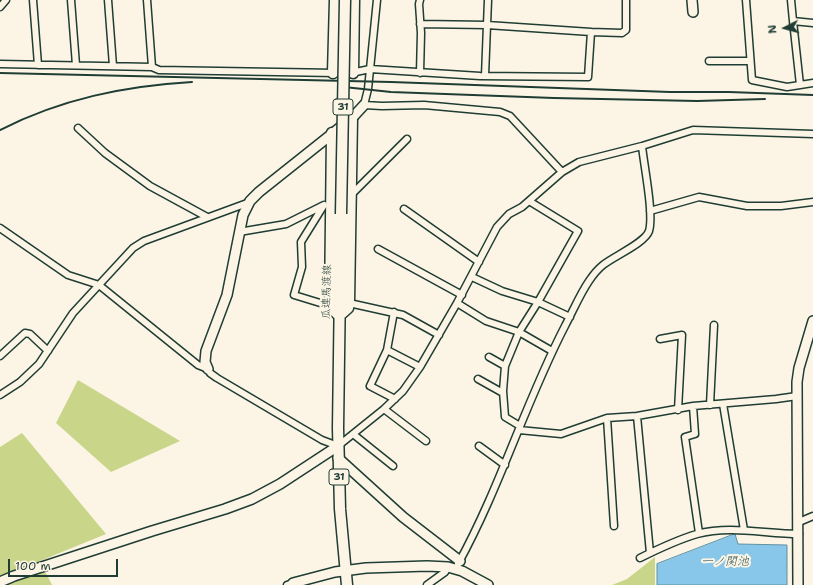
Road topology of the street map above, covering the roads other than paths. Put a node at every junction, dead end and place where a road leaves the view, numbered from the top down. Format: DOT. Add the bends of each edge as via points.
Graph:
graph roads {
  1 [pos="6,0"];
  2 [pos="33,0"];
  3 [pos="71,0"];
  4 [pos="108,0"];
  5 [pos="147,0"];
  6 [pos="334,0"];
  7 [pos="345,0"];
  8 [pos="354,0"];
  9 [pos="377,0"];
  10 [pos="420,0"];
  11 [pos="488,0"];
  12 [pos="626,0"];
  13 [pos="692,0"];
  14 [pos="746,0"];
  15 [pos="791,0"];
  16 [pos="0,7"];
  17 [pos="693,12"];
  18 [pos="793,21"];
  19 [pos="813,23"];
  20 [pos="420,24"];
  21 [pos="488,25"];
  22 [pos="591,32"];
  23 [pos="709,61"];
  24 [pos="750,61"];
  25 [pos="0,64"];
  26 [pos="38,64"];
  27 [pos="76,66"];
  28 [pos="113,66"];
  29 [pos="152,67"];
  30 [pos="370,69"];
  31 [pos="333,73"];
  32 [pos="353,73"];
  33 [pos="420,73"];
  34 [pos="485,76"];
  35 [pos="813,83"];
  36 [pos="800,85"];
  37 [pos="364,105"];
  38 [pos="352,118"];
  39 [pos="78,128"];
  40 [pos="332,133"];
  41 [pos="813,134"];
  42 [pos="407,139"];
  43 [pos="642,146"];
  44 [pos="562,172"];
  45 [pos="351,195"];
  46 [pos="328,201"];
  47 [pos="529,201"];
  48 [pos="250,202"];
  49 [pos="813,202"];
  50 [pos="404,209"];
  51 [pos="650,211"];
  52 [pos="207,217"];
  53 [pos="0,228"];
  54 [pos="239,232"];
  55 [pos="378,249"];
  56 [pos="480,262"];
  57 [pos="472,277"];
  58 [pos="99,285"];
  59 [pos="462,295"];
  60 [pos="538,302"];
  61 [pos="349,303"];
  62 [pos="457,303"];
  63 [pos="330,306"];
  64 [pos="394,312"];
  65 [pos="339,316"];
  66 [pos="570,317"];
  67 [pos="813,321"];
  68 [pos="714,325"];
  69 [pos="519,332"];
  70 [pos="439,335"];
  71 [pos="660,339"];
  72 [pos="387,350"];
  73 [pos="48,351"];
  74 [pos="552,351"];
  75 [pos="0,356"];
  76 [pos="489,357"];
  77 [pos="505,366"];
  78 [pos="420,367"];
  79 [pos="208,369"];
  80 [pos="478,379"];
  81 [pos="503,393"];
  82 [pos="0,395"];
  83 [pos="797,396"];
  84 [pos="395,399"];
  85 [pos="710,404"];
  86 [pos="723,404"];
  87 [pos="693,406"];
  88 [pos="384,409"];
  89 [pos="678,410"];
  90 [pos="637,416"];
  91 [pos="608,418"];
  92 [pos="519,428"];
  93 [pos="353,434"];
  94 [pos="426,441"];
  95 [pos="338,446"];
  96 [pos="479,446"];
  97 [pos="338,458"];
  98 [pos="505,465"];
  99 [pos="394,466"];
  100 [pos="813,516"];
  101 [pos="798,522"];
  102 [pos="614,526"];
  103 [pos="744,530"];
  104 [pos="699,533"];
  105 [pos="799,534"];
  106 [pos="650,553"];
  107 [pos="640,558"];
  108 [pos="454,566"];
  109 [pos="345,571"];
  110 [pos="0,582"];
  111 [pos="290,584"];
  112 [pos="346,585"];
  113 [pos="427,585"];
  114 [pos="488,585"];
  115 [pos="798,585"];
  1 -- 16 [label="street"];
  2 -- 26 [label="street"];
  3 -- 27 [label="street"];
  4 -- 28 [label="street"];
  5 -- 29 [label="street"];
  6 -- 31 [label="main road"];
  7 -- 65 [label="main road, 瓜連馬渡線 / 31, bridge"];
  8 -- 32 [label="main road"];
  9 -- 30 [label="street"];
  10 -- 20 [label="street"];
  11 -- 21 [label="street"];
  12 -- 22 [label="street" via="626,30 622,33"];
  13 -- 17 [label="street"];
  14 -- 24 [label="street"];
  15 -- 18 [label="street"];
  18 -- 19 [label="street"];
  18 -- 36 [label="street"];
  20 -- 21 [label="street"];
  20 -- 33 [label="street"];
  21 -- 22 [label="street"];
  21 -- 34 [label="street"];
  22 -- 34 [label="street" via="588,77"];
  23 -- 24 [label="street"];
  24 -- 36 [label="street" via="752,80 787,86"];
  25 -- 26 [label="street"];
  26 -- 27 [label="street"];
  27 -- 28 [label="street"];
  28 -- 29 [label="street"];
  29 -- 31 [label="street" via="159,70"];
  30 -- 32 [label="street"];
  30 -- 33 [label="street"];
  30 -- 37 [label="street"];
  31 -- 32 [label="street"];
  33 -- 34 [label="street"];
  35 -- 36 [label="street"];
  37 -- 38 [label="street"];
  37 -- 44 [label="street" via="424,104 500,112 510,116"];
  38 -- 40 [label="street"];
  38 -- 45 [label="main road"];
  39 -- 52 [label="street" via="105,153 150,186"];
  40 -- 46 [label="main road"];
  40 -- 48 [label="street"];
  41 -- 43 [label="street" via="693,130"];
  42 -- 45 [label="street"];
  43 -- 44 [label="street" via="579,162"];
  43 -- 51 [label="street"];
  44 -- 47 [label="street"];
  45 -- 61 [label="main road"];
  46 -- 54 [label="street" via="286,224"];
  46 -- 63 [label="main road"];
  46 -- 63 [label="street" via="301,242 302,267 294,295"];
  47 -- 56 [label="street" via="509,214 497,227"];
  47 -- 60 [label="street" via="578,231"];
  48 -- 52 [label="street"];
  48 -- 54 [label="street" via="243,215"];
  49 -- 51 [label="street" via="781,206 747,206 700,197"];
  50 -- 56 [label="street"];
  51 -- 66 [label="street" via="649,230 645,238 603,265 589,281"];
  52 -- 58 [label="street" via="132,248"];
  53 -- 58 [label="street" via="68,275"];
  54 -- 79 [label="street" via="227,296 206,351"];
  55 -- 59 [label="street"];
  56 -- 57 [label="street"];
  57 -- 59 [label="street"];
  57 -- 60 [label="street" via="502,291"];
  58 -- 73 [label="street" via="73,313"];
  58 -- 79 [label="street" via="198,365"];
  59 -- 62 [label="street"];
  60 -- 66 [label="street"];
  60 -- 69 [label="street"];
  61 -- 64 [label="street"];
  61 -- 65 [label="main road" via="348,308"];
  62 -- 69 [label="street" via="486,321"];
  62 -- 70 [label="street"];
  63 -- 65 [label="main road"];
  64 -- 70 [label="street"];
  64 -- 72 [label="street"];
  65 -- 95 [label="main road, 瓜連馬渡線 / 31"];
  66 -- 74 [label="street"];
  67 -- 83 [label="street" via="799,368"];
  68 -- 85 [label="street"];
  69 -- 74 [label="street"];
  69 -- 77 [label="street"];
  70 -- 78 [label="street"];
  71 -- 89 [label="street" via="682,335"];
  72 -- 78 [label="street"];
  72 -- 84 [label="street" via="370,386"];
  73 -- 75 [label="street" via="30,334 25,333"];
  73 -- 82 [label="street" via="39,364 20,382"];
  74 -- 92 [label="street"];
  76 -- 77 [label="street"];
  77 -- 81 [label="street"];
  78 -- 84 [label="street"];
  79 -- 95 [label="street" via="217,378 322,440"];
  80 -- 81 [label="street"];
  81 -- 92 [label="street" via="505,417"];
  83 -- 86 [label="street"];
  83 -- 101 [label="street"];
  84 -- 88 [label="street"];
  85 -- 86 [label="street"];
  85 -- 87 [label="street"];
  86 -- 103 [label="street"];
  87 -- 89 [label="street"];
  87 -- 104 [label="street" via="695,434 685,437"];
  88 -- 93 [label="street"];
  88 -- 94 [label="street"];
  89 -- 90 [label="street"];
  90 -- 91 [label="street"];
  90 -- 106 [label="street"];
  91 -- 92 [label="street" via="561,434"];
  91 -- 102 [label="street"];
  92 -- 98 [label="street"];
  93 -- 95 [label="street"];
  93 -- 99 [label="street"];
  95 -- 97 [label="main road, 瓜連馬渡線 / 31"];
  95 -- 110 [label="street" via="252,499"];
  96 -- 98 [label="street"];
  97 -- 108 [label="street"];
  97 -- 109 [label="main road, 瓜連馬渡線 / 31"];
  98 -- 108 [label="street" via="474,534"];
  100 -- 101 [label="street"];
  101 -- 105 [label="street"];
  103 -- 104 [label="street"];
  103 -- 105 [label="street"];
  104 -- 106 [label="street"];
  105 -- 115 [label="street"];
  106 -- 107 [label="street"];
  108 -- 109 [label="street"];
  108 -- 113 [label="street"];
  108 -- 114 [label="street"];
  109 -- 111 [label="street"];
  109 -- 112 [label="main road, 瓜連馬渡線 / 31"];
}
